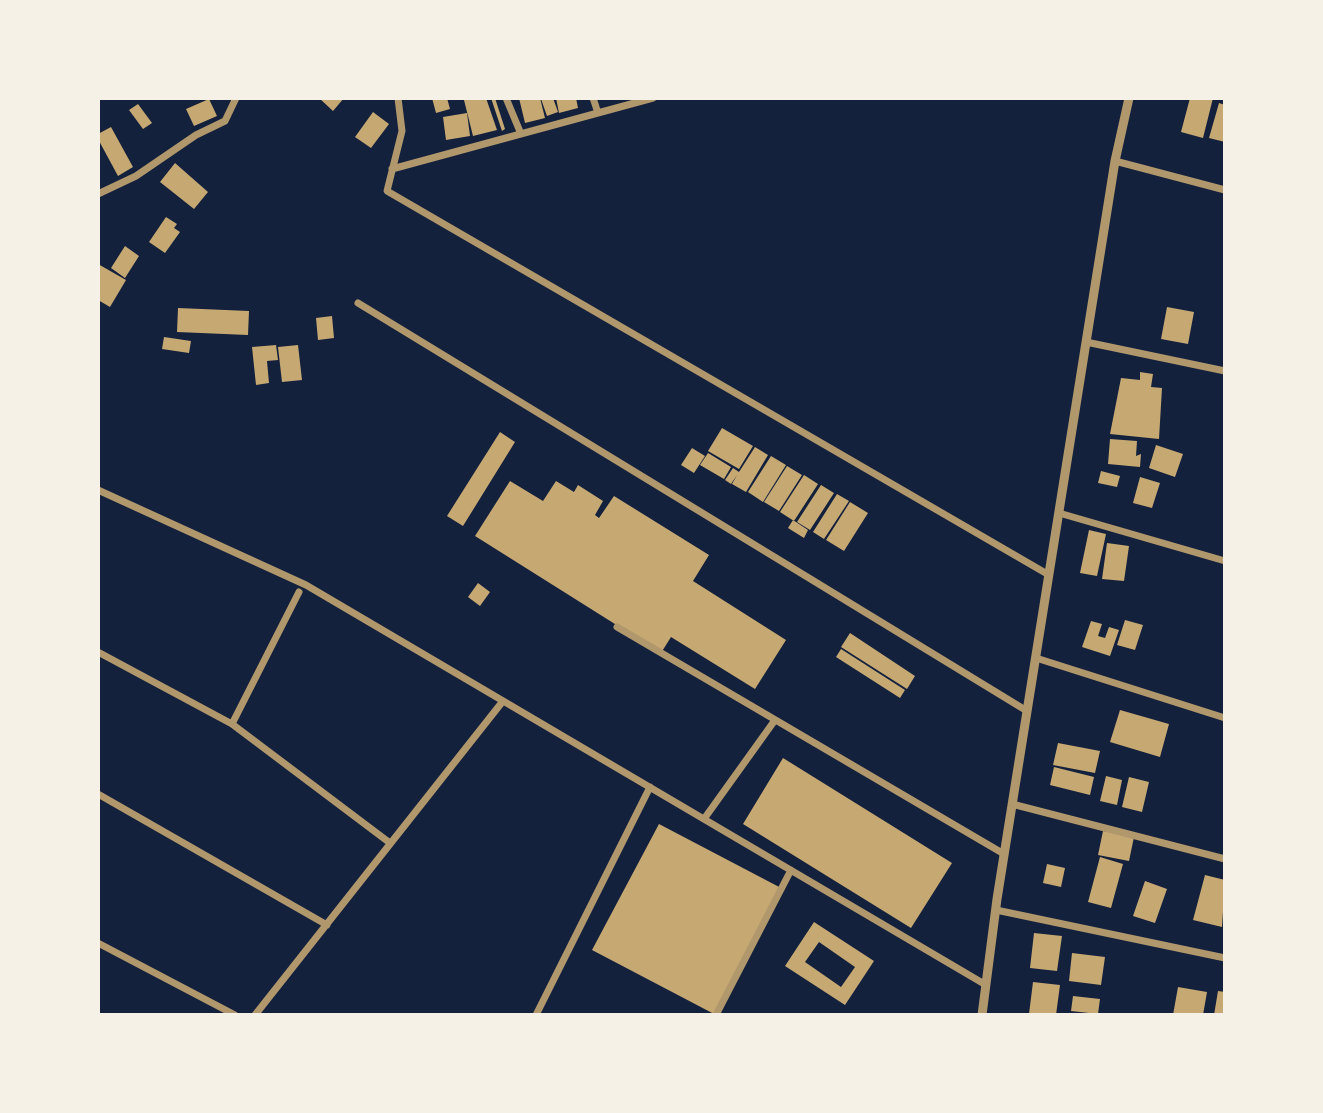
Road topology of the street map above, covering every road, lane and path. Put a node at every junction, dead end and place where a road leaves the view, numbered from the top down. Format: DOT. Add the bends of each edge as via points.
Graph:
graph roads {
  1 [pos="236,98"];
  2 [pos="398,98"];
  3 [pos="506,98"];
  4 [pos="593,98"];
  5 [pos="653,98"];
  6 [pos="1129,98"];
  7 [pos="598,113"];
  8 [pos="521,134"];
  9 [pos="1115,161"];
  10 [pos="392,169"];
  11 [pos="1225,190"];
  12 [pos="98,194"];
  13 [pos="358,303"];
  14 [pos="1086,342"];
  15 [pos="1225,371"];
  16 [pos="98,490"];
  17 [pos="1059,513"];
  18 [pos="1225,561"];
  19 [pos="1049,575"];
  20 [pos="299,592"];
  21 [pos="617,627"];
  22 [pos="98,652"];
  23 [pos="1036,658"];
  24 [pos="503,701"];
  25 [pos="1027,711"];
  26 [pos="1225,718"];
  27 [pos="775,720"];
  28 [pos="232,724"];
  29 [pos="650,787"];
  30 [pos="98,794"];
  31 [pos="1012,804"];
  32 [pos="704,819"];
  33 [pos="390,843"];
  34 [pos="1004,854"];
  35 [pos="1225,859"];
  36 [pos="791,870"];
  37 [pos="996,910"];
  38 [pos="327,925"];
  39 [pos="98,943"];
  40 [pos="1225,958"];
  41 [pos="986,985"];
  42 [pos="235,1015"];
  43 [pos="256,1015"];
  44 [pos="536,1015"];
  45 [pos="716,1015"];
  46 [pos="982,1015"];
  1 -- 12 [label="street" via="225,121"];
  2 -- 10 [label="street" via="402,131"];
  3 -- 8 [label="street"];
  4 -- 7 [label="street"];
  5 -- 7 [label="street"];
  6 -- 9 [label="street"];
  7 -- 8 [label="street"];
  8 -- 10 [label="street"];
  9 -- 11 [label="street"];
  9 -- 14 [label="street"];
  10 -- 19 [label="street" via="387,191"];
  13 -- 25 [label="street"];
  14 -- 15 [label="street"];
  14 -- 17 [label="street"];
  16 -- 24 [label="street" via="306,585"];
  17 -- 18 [label="street"];
  17 -- 19 [label="street"];
  19 -- 23 [label="street"];
  20 -- 28 [label="street"];
  21 -- 27 [label="street"];
  22 -- 28 [label="street"];
  23 -- 25 [label="street"];
  23 -- 26 [label="street"];
  24 -- 29 [label="street"];
  24 -- 33 [label="street"];
  25 -- 31 [label="street"];
  27 -- 32 [label="street"];
  27 -- 34 [label="street"];
  28 -- 33 [label="street"];
  29 -- 32 [label="street"];
  29 -- 44 [label="street"];
  30 -- 38 [label="street"];
  31 -- 34 [label="street"];
  31 -- 35 [label="street"];
  32 -- 36 [label="street"];
  33 -- 38 [label="street"];
  34 -- 37 [label="street"];
  36 -- 41 [label="street"];
  36 -- 45 [label="street"];
  37 -- 40 [label="street"];
  37 -- 41 [label="street"];
  38 -- 43 [label="street"];
  39 -- 42 [label="street"];
  41 -- 46 [label="street"];
}
